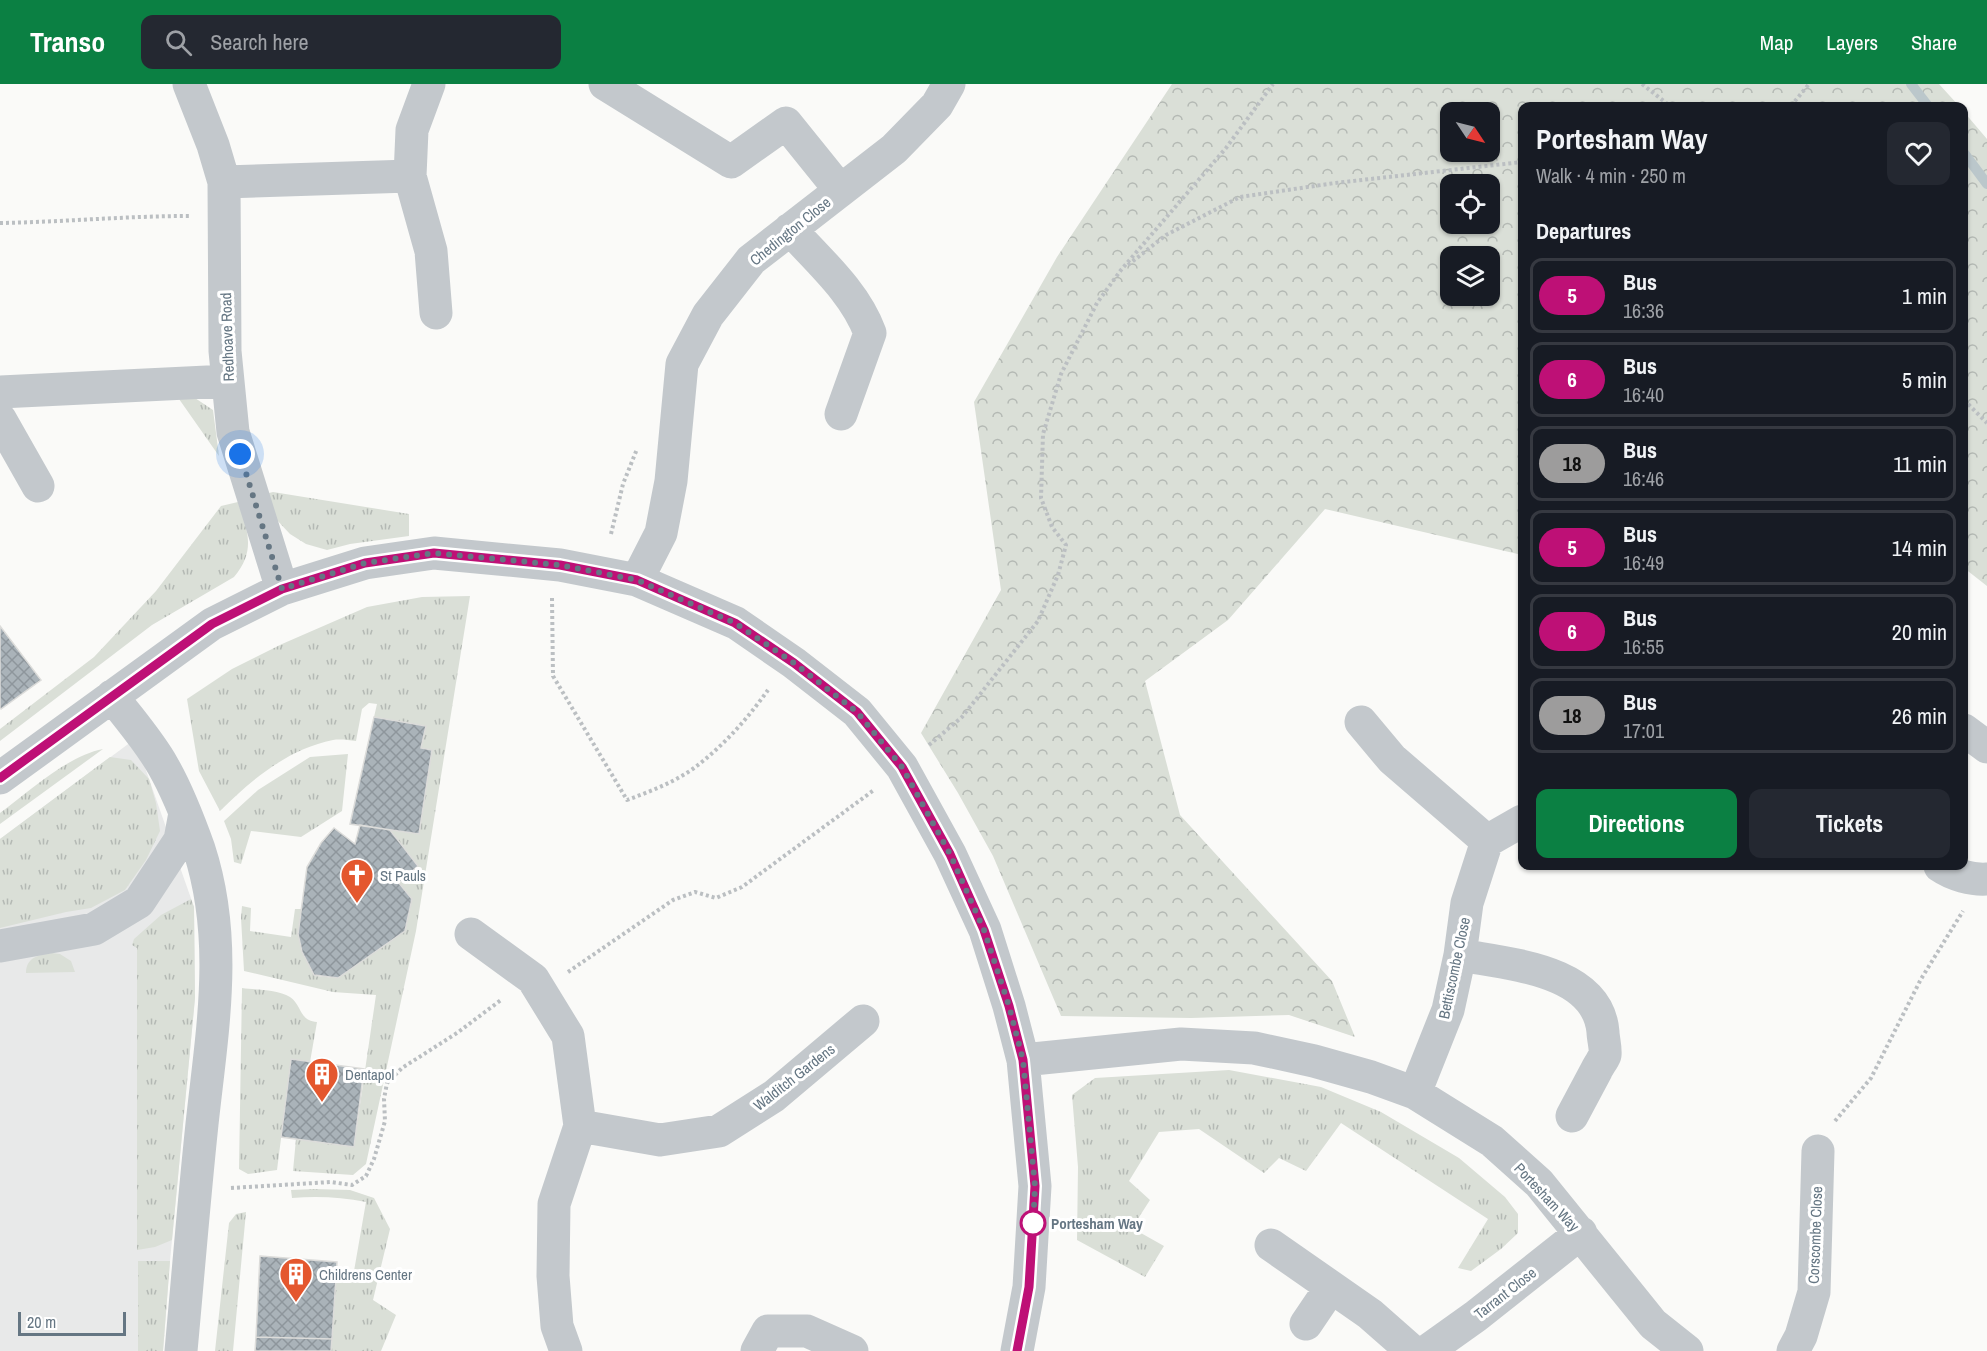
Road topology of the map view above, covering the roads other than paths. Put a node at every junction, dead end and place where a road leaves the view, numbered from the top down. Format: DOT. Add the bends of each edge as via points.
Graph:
graph roads {
  1 [pos="189,84"];
  2 [pos="429,84"];
  3 [pos="605,84"];
  4 [pos="949,84"];
  5 [pos="410,176"];
  6 [pos="224,182"];
  7 [pos="840,190"];
  8 [pos="790,229"];
  9 [pos="436,313"];
  10 [pos="228,381"];
  11 [pos="0,392"];
  12 [pos="841,414"];
  13 [pos="0,419"];
  14 [pos="38,486"];
  15 [pos="637,580"];
  16 [pos="282,589"];
  17 [pos="112,696"];
  18 [pos="1361,722"];
  19 [pos="1968,733"];
  20 [pos="1987,747"];
  21 [pos="0,778"];
  22 [pos="185,813"];
  23 [pos="1518,823"];
  24 [pos="1487,841"];
  25 [pos="1946,870"];
  26 [pos="1987,879"];
  27 [pos="471,934"];
  28 [pos="0,946"];
  29 [pos="1460,955"];
  30 [pos="864,1021"];
  31 [pos="1023,1060"];
  32 [pos="1415,1093"];
  33 [pos="1572,1116"];
  34 [pos="580,1126"];
  35 [pos="1818,1151"];
  36 [pos="1581,1233"];
  37 [pos="1271,1245"];
  38 [pos="1331,1287"];
  39 [pos="1306,1324"];
  40 [pos="762,1341"];
  41 [pos="181,1351"];
  42 [pos="566,1351"];
  43 [pos="852,1351"];
  44 [pos="1017,1351"];
  45 [pos="1412,1351"];
  46 [pos="1427,1351"];
  47 [pos="1687,1351"];
  48 [pos="1793,1351"];
  1 -- 6 [label="street, Redhoave Road"];
  2 -- 5 [label="street" via="412,130"];
  3 -- 7 [label="street" via="731,162 786,123"];
  4 -- 7 [label="street, Chedington Close" via="937,105 894,149"];
  5 -- 6 [label="street"];
  5 -- 9 [label="street" via="430,251"];
  6 -- 10 [label="street, Redhoave Road"];
  7 -- 8 [label="street, Chedington Close"];
  8 -- 12 [label="street" via="863,313 870,333"];
  8 -- 15 [label="street, Chedington Close" via="751,260 708,315 682,364 671,481 661,533"];
  10 -- 11 [label="street"];
  10 -- 16 [label="street, Redhoave Road" via="233,432"];
  13 -- 14 [label="street"];
  15 -- 16 [label="street" via="560,565 434,553 365,563"];
  15 -- 31 [label="street" via="735,623 794,663 857,712 902,767 950,854 984,930"];
  16 -- 17 [label="street" via="212,624"];
  17 -- 21 [label="street"];
  17 -- 22 [label="street" via="163,765"];
  18 -- 24 [label="street" via="1392,759"];
  19 -- 20 [label="street"];
  22 -- 28 [label="street" via="180,840 139,902 94,928"];
  22 -- 41 [label="street" via="206,879 216,945 217,984"];
  23 -- 24 [label="street"];
  24 -- 29 [label="street, Bettiscombe Close" via="1467,903"];
  25 -- 26 [label="street" via="1977,880"];
  27 -- 34 [label="street" via="532,979 568,1036"];
  29 -- 32 [label="street, Bettiscombe Close" via="1448,1010"];
  29 -- 33 [label="street" via="1557,976 1576,986 1598,1010 1605,1054"];
  30 -- 34 [label="street, Walditch Gardens" via="774,1096 719,1131 660,1140"];
  31 -- 32 [label="street, Portesham Way" via="1181,1044 1254,1047 1360,1074"];
  31 -- 44 [label="street" via="1035,1186 1029,1287"];
  32 -- 36 [label="street, Portesham Way" via="1492,1141 1539,1183"];
  34 -- 42 [label="street" via="554,1204 557,1326"];
  35 -- 48 [label="street, Corscombe Close" via="1814,1292"];
  36 -- 46 [label="street, Tarrant Close"];
  36 -- 47 [label="street, Portesham Way" via="1653,1324"];
  37 -- 38 [label="street"];
  38 -- 39 [label="street"];
  38 -- 45 [label="street"];
  40 -- 43 [label="street" via="807,1331"];
}
